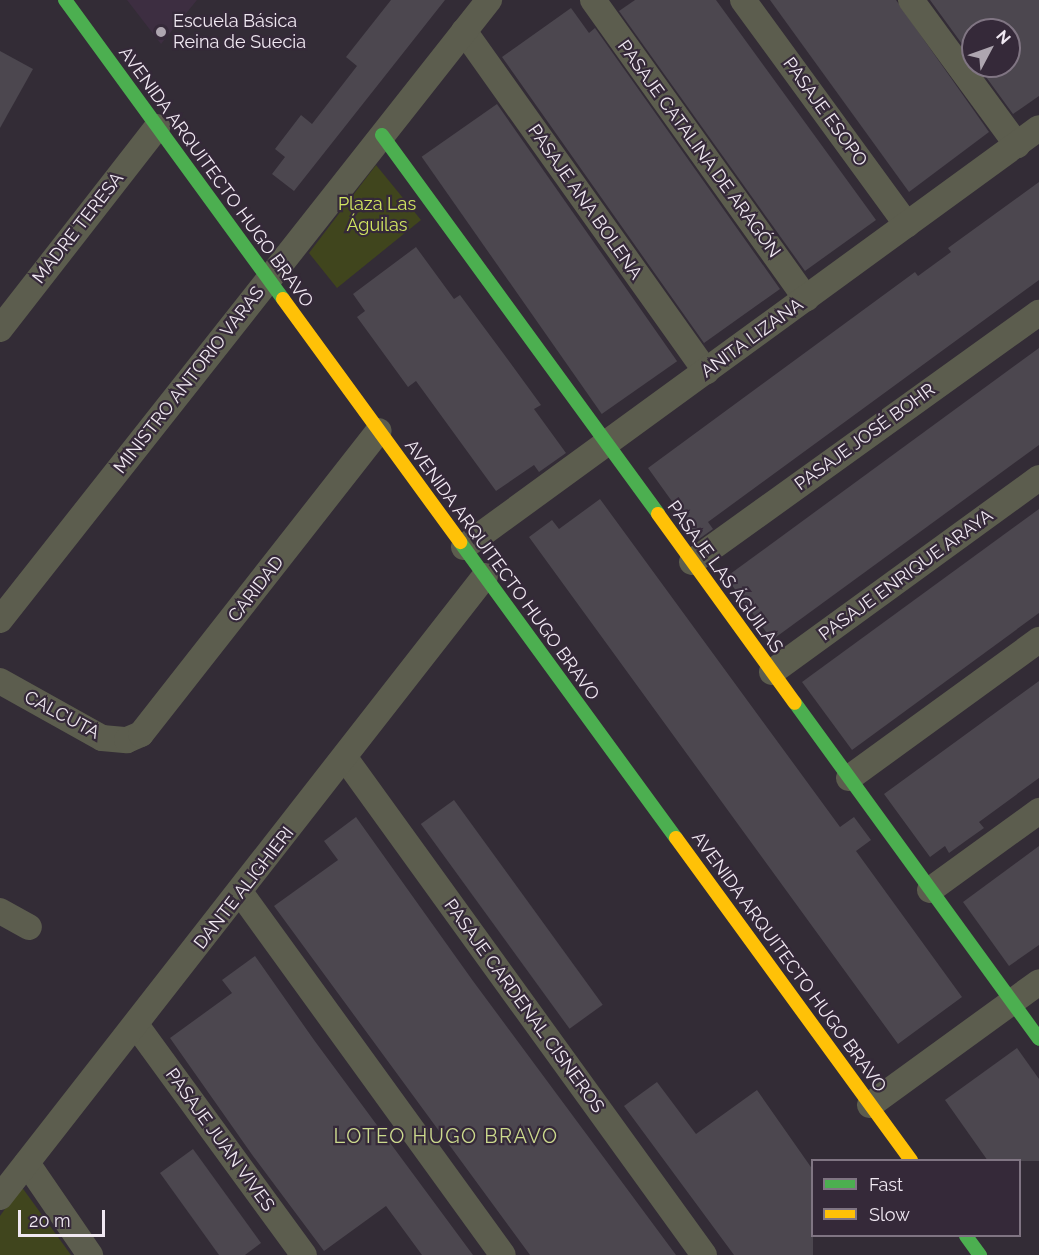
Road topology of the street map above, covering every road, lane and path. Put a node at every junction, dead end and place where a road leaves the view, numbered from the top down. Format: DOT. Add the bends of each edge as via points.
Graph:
graph roads {
  1 [pos="65,0"];
  2 [pos="489,0"];
  3 [pos="593,0"];
  4 [pos="743,0"];
  5 [pos="910,0"];
  6 [pos="464,32"];
  7 [pos="157,127"];
  8 [pos="1039,128"];
  9 [pos="382,135"];
  10 [pos="1017,145"];
  11 [pos="907,225"];
  12 [pos="268,279"];
  13 [pos="806,299"];
  14 [pos="1039,312"];
  15 [pos="0,329"];
  16 [pos="706,372"];
  17 [pos="379,431"];
  18 [pos="607,444"];
  19 [pos="1039,478"];
  20 [pos="464,547"];
  21 [pos="692,562"];
  22 [pos="485,576"];
  23 [pos="0,620"];
  24 [pos="1039,640"];
  25 [pos="772,672"];
  26 [pos="0,681"];
  27 [pos="127,740"];
  28 [pos="345,758"];
  29 [pos="849,778"];
  30 [pos="1039,811"];
  31 [pos="930,890"];
  32 [pos="240,892"];
  33 [pos="0,911"];
  34 [pos="29,927"];
  35 [pos="1039,982"];
  36 [pos="1012,1002"];
  37 [pos="136,1024"];
  38 [pos="1039,1040"];
  39 [pos="870,1105"];
  40 [pos="910,1159"];
  41 [pos="27,1163"];
  42 [pos="0,1197"];
  43 [pos="967,1237"];
  44 [pos="90,1255"];
  45 [pos="304,1255"];
  46 [pos="503,1255"];
  47 [pos="704,1255"];
  48 [pos="980,1255"];
  1 -- 7 [label="street, AVENIDA ARQUITECTO HUGO BRAVO"];
  2 -- 6 [label="street, MINISTRO ANTORIO VARAS"];
  3 -- 13 [label="street, PASAJE CATALINA DE ARAGÓN"];
  4 -- 11 [label="street, PASAJE ESOPO"];
  5 -- 10 [label="street"];
  6 -- 9 [label="street, MINISTRO ANTORIO VARAS"];
  6 -- 16 [label="street, PASAJE ANA BOLENA"];
  7 -- 12 [label="street, AVENIDA ARQUITECTO HUGO BRAVO"];
  7 -- 15 [label="street, MADRE TERESA"];
  8 -- 10 [label="street, ANITA LIZANA"];
  9 -- 12 [label="street, MINISTRO ANTORIO VARAS"];
  9 -- 18 [label="street, PASAJE LAS ÁGUILAS"];
  10 -- 11 [label="street, ANITA LIZANA"];
  11 -- 13 [label="street, ANITA LIZANA"];
  12 -- 17 [label="street, AVENIDA ARQUITECTO HUGO BRAVO"];
  12 -- 23 [label="street, MINISTRO ANTORIO VARAS"];
  13 -- 16 [label="street, ANITA LIZANA"];
  14 -- 21 [label="street, PASAJE JOSÉ BOHR"];
  16 -- 18 [label="street, ANITA LIZANA"];
  17 -- 20 [label="street, AVENIDA ARQUITECTO HUGO BRAVO"];
  17 -- 27 [label="street, CARIDAD" via="152,725"];
  18 -- 20 [label="street, ANITA LIZANA"];
  18 -- 21 [label="street, PASAJE LAS ÁGUILAS"];
  19 -- 25 [label="street, PASAJE ENRIQUE ARAYA"];
  20 -- 22 [label="street, AVENIDA ARQUITECTO HUGO BRAVO"];
  21 -- 25 [label="street, PASAJE LAS ÁGUILAS"];
  22 -- 28 [label="street, DANTE ALIGHIERI"];
  22 -- 39 [label="street, AVENIDA ARQUITECTO HUGO BRAVO"];
  24 -- 29 [label="street"];
  25 -- 29 [label="street, PASAJE LAS ÁGUILAS"];
  26 -- 27 [label="street, CALCUTA" via="102,738"];
  28 -- 32 [label="street, DANTE ALIGHIERI"];
  28 -- 47 [label="street, PASAJE CARDENAL CISNEROS"];
  29 -- 31 [label="street, PASAJE LAS ÁGUILAS"];
  30 -- 31 [label="street"];
  31 -- 36 [label="street, PASAJE LAS ÁGUILAS"];
  32 -- 37 [label="street, DANTE ALIGHIERI"];
  32 -- 46 [label="street"];
  33 -- 34 [label="street"];
  35 -- 36 [label="street"];
  36 -- 38 [label="street, PASAJE LAS ÁGUILAS"];
  36 -- 39 [label="street"];
  37 -- 41 [label="street, DANTE ALIGHIERI"];
  37 -- 45 [label="street, PASAJE JUAN VIVES"];
  39 -- 40 [label="street, AVENIDA ARQUITECTO HUGO BRAVO"];
  41 -- 42 [label="street, DANTE ALIGHIERI"];
  41 -- 44 [label="street"];
  43 -- 48 [label="street"];
}
